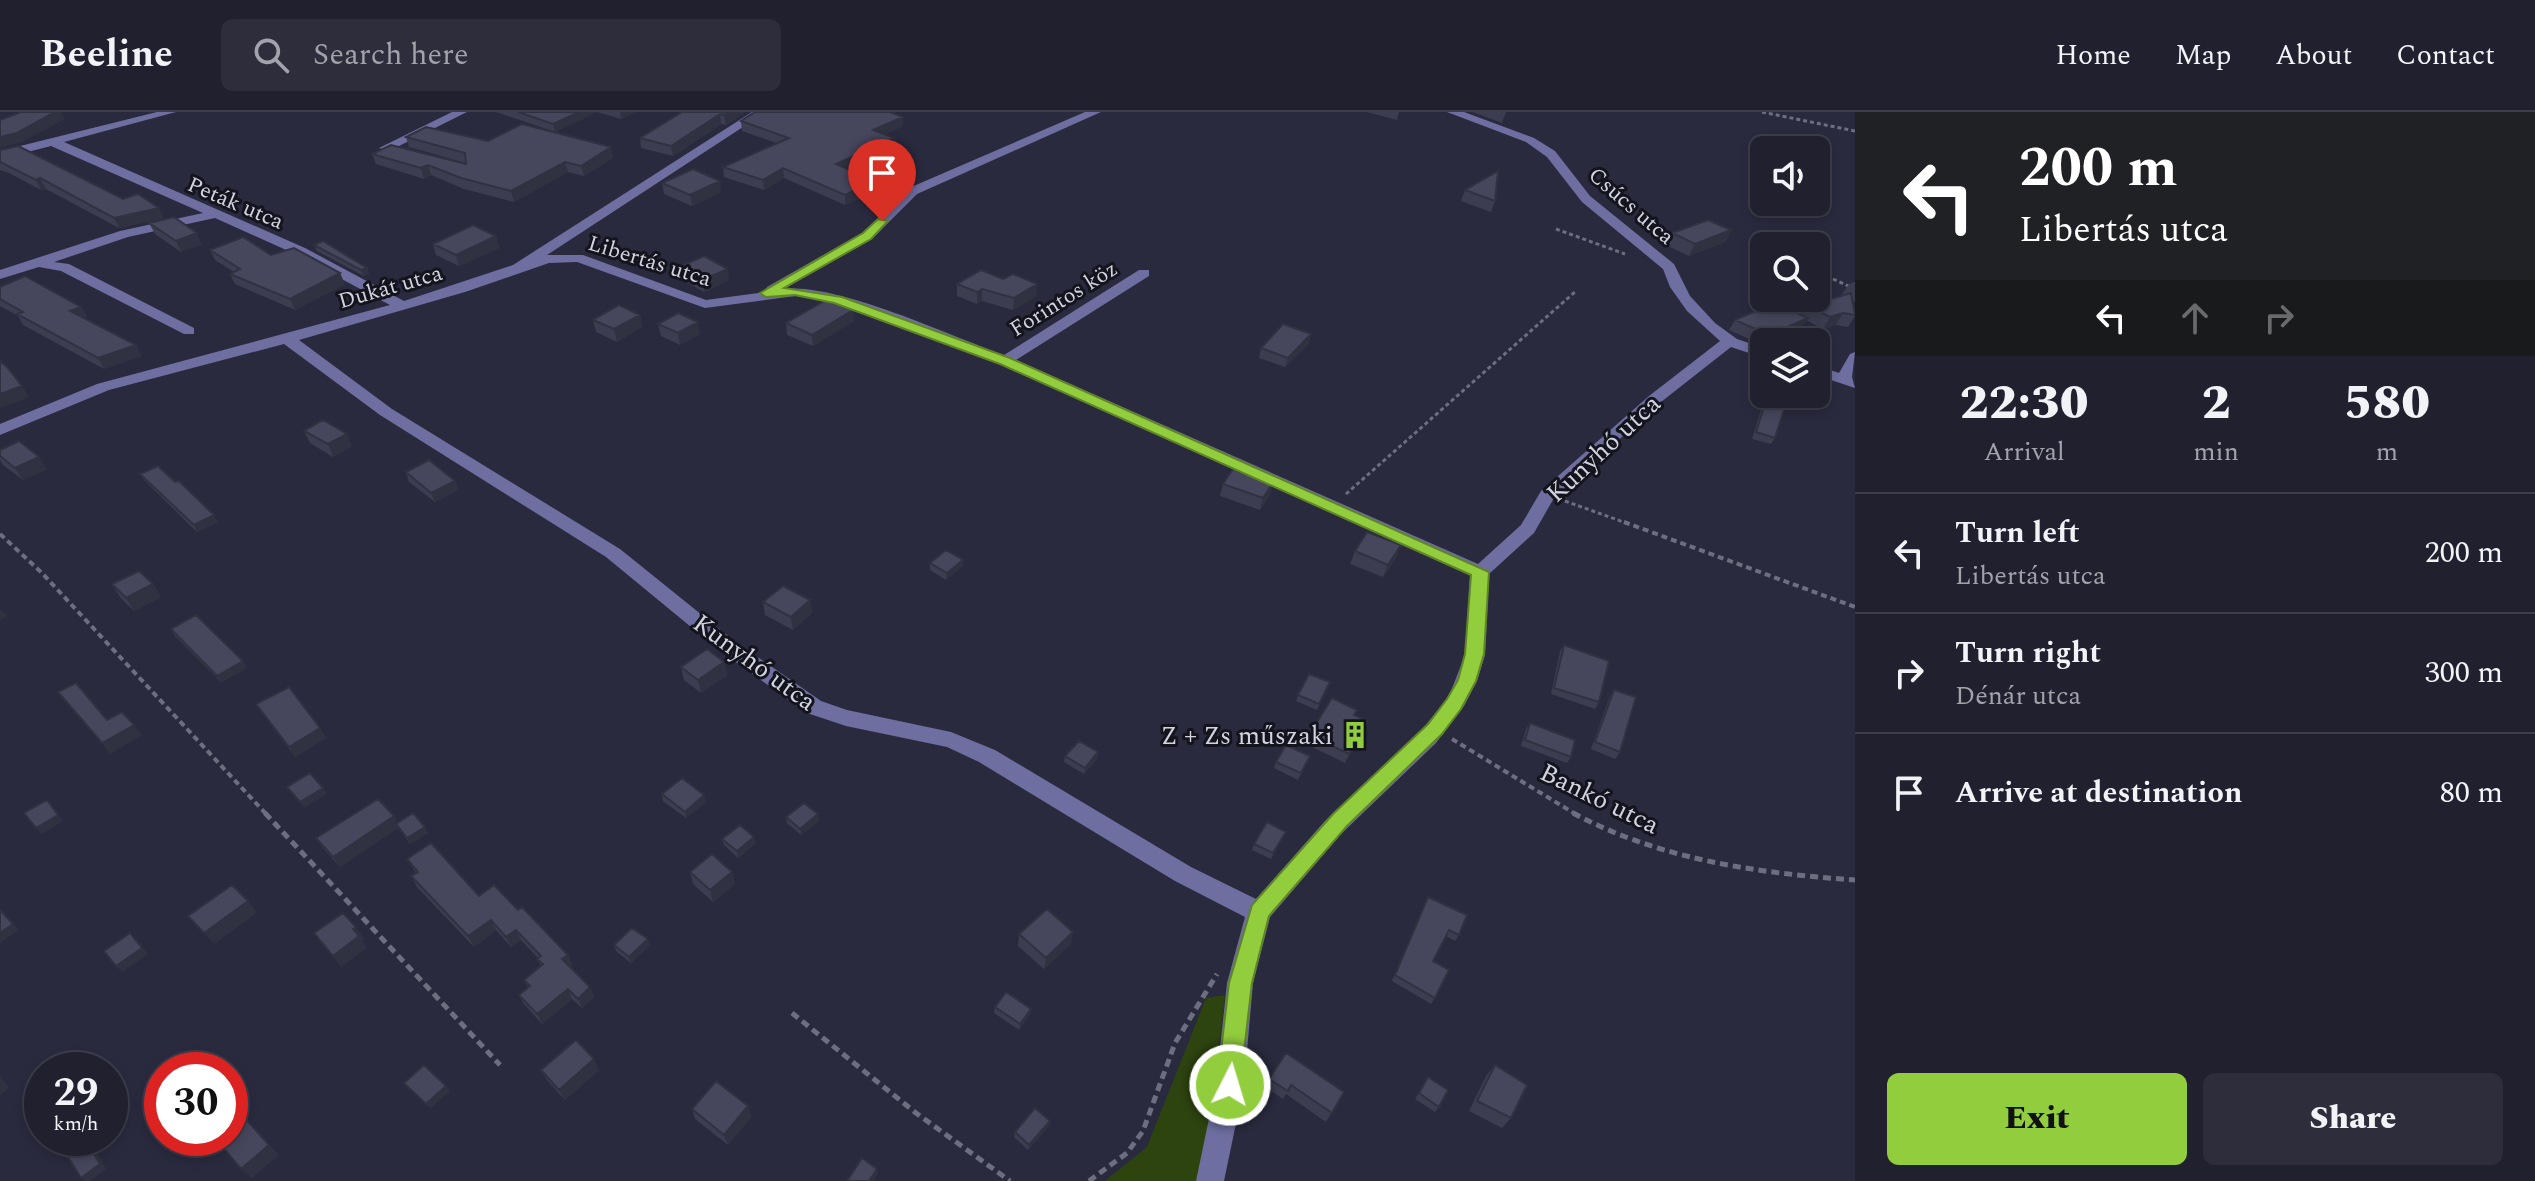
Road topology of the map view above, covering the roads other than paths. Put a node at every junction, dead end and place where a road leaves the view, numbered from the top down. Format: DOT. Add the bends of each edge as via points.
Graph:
graph roads {
  1 [pos="170,112"];
  2 [pos="461,112"];
  3 [pos="760,112"];
  4 [pos="1453,112"];
  5 [pos="1084,113"];
  6 [pos="55,143"];
  7 [pos="0,155"];
  8 [pos="411,155"];
  9 [pos="213,215"];
  10 [pos="41,265"];
  11 [pos="518,268"];
  12 [pos="1144,273"];
  13 [pos="0,275"];
  14 [pos="766,293"];
  15 [pos="399,304"];
  16 [pos="189,331"];
  17 [pos="287,339"];
  18 [pos="1729,341"];
  19 [pos="1750,348"];
  20 [pos="1855,357"];
  21 [pos="1005,361"];
  22 [pos="1830,374"];
  23 [pos="1850,380"];
  24 [pos="0,430"];
  25 [pos="1480,572"];
  26 [pos="1259,912"];
  27 [pos="1210,1181"];
  1 -- 6 [label="street"];
  2 -- 8 [label="street" via="385,148"];
  3 -- 11 [label="street, Dukát utca"];
  4 -- 18 [label="street, Csúcs utca" via="1530,140 1551,154 1586,199 1669,267 1673,282"];
  5 -- 14 [label="street" via="913,191 867,236"];
  6 -- 7 [label="street"];
  6 -- 9 [label="street, Peták utca"];
  9 -- 10 [label="street" via="125,234"];
  9 -- 15 [label="street, Peták utca" via="300,251"];
  10 -- 13 [label="street"];
  10 -- 16 [label="street" via="64,267"];
  11 -- 14 [label="street, Libertás utca" via="578,258 705,304"];
  11 -- 15 [label="street, Dukát utca"];
  12 -- 21 [label="street, Forintos köz"];
  14 -- 21 [label="street, Libertás utca" via="837,299"];
  15 -- 17 [label="street, Dukát utca"];
  17 -- 24 [label="street, Dukát utca" via="103,387"];
  17 -- 26 [label="street, Kunyhó utca" via="386,412 613,553 726,645 814,707 951,740 987,756 1183,874"];
  18 -- 19 [label="street, Csúcs utca"];
  18 -- 25 [label="street, Kunyhó utca" via="1547,495 1528,529"];
  20 -- 23 [label="street"];
  21 -- 25 [label="street, Libertás utca"];
  22 -- 23 [label="street"];
  25 -- 26 [label="street" via="1471,667 1460,692 1435,729 1340,820"];
  26 -- 27 [label="street" via="1240,983 1230,1085"];
}
